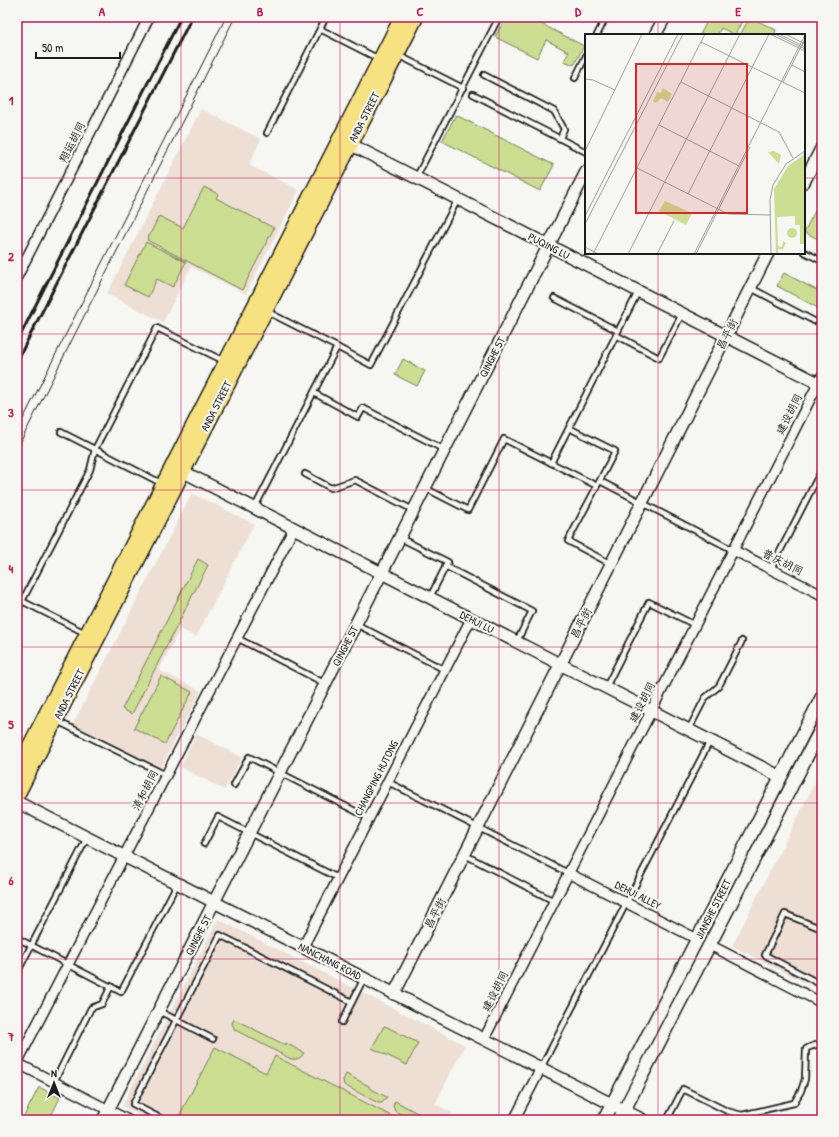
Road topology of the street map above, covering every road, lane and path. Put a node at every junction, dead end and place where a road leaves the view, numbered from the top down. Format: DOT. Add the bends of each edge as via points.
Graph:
graph roads {
  1 [pos="148,17"];
  2 [pos="326,17"];
  3 [pos="402,17"];
  4 [pos="416,17"];
  5 [pos="499,17"];
  6 [pos="606,17"];
  7 [pos="665,17"];
  8 [pos="320,29"];
  9 [pos="598,34"];
  10 [pos="656,34"];
  11 [pos="397,54"];
  12 [pos="585,58"];
  13 [pos="380,60"];
  14 [pos="484,75"];
  15 [pos="575,78"];
  16 [pos="463,88"];
  17 [pos="473,94"];
  18 [pos="267,133"];
  19 [pos="560,138"];
  20 [pos="345,142"];
  21 [pos="822,147"];
  22 [pos="585,151"];
  23 [pos="585,174"];
  24 [pos="416,178"];
  25 [pos="805,180"];
  26 [pos="458,200"];
  27 [pos="548,246"];
  28 [pos="805,252"];
  29 [pos="768,254"];
  30 [pos="822,261"];
  31 [pos="17,277"];
  32 [pos="751,288"];
  33 [pos="638,292"];
  34 [pos="554,298"];
  35 [pos="265,310"];
  36 [pos="682,314"];
  37 [pos="814,320"];
  38 [pos="617,333"];
  39 [pos="726,336"];
  40 [pos="337,347"];
  41 [pos="226,362"];
  42 [pos="821,382"];
  43 [pos="314,393"];
  44 [pos="569,428"];
  45 [pos="61,432"];
  46 [pos="96,449"];
  47 [pos="445,450"];
  48 [pos="551,463"];
  49 [pos="178,469"];
  50 [pos="822,469"];
  51 [pos="305,474"];
  52 [pos="600,481"];
  53 [pos="164,484"];
  54 [pos="597,486"];
  55 [pos="425,488"];
  56 [pos="642,503"];
  57 [pos="254,508"];
  58 [pos="414,510"];
  59 [pos="294,528"];
  60 [pos="400,538"];
  61 [pos="733,550"];
  62 [pos="612,564"];
  63 [pos="445,566"];
  64 [pos="771,569"];
  65 [pos="382,573"];
  66 [pos="822,595"];
  67 [pos="429,597"];
  68 [pos="22,600"];
  69 [pos="17,611"];
  70 [pos="471,619"];
  71 [pos="356,624"];
  72 [pos="695,625"];
  73 [pos="87,634"];
  74 [pos="237,638"];
  75 [pos="742,640"];
  76 [pos="516,642"];
  77 [pos="561,664"];
  78 [pos="445,670"];
  79 [pos="326,684"];
  80 [pos="606,687"];
  81 [pos="822,697"];
  82 [pos="651,711"];
  83 [pos="55,720"];
  84 [pos="822,728"];
  85 [pos="689,730"];
  86 [pos="710,741"];
  87 [pos="17,771"];
  88 [pos="281,773"];
  89 [pos="166,775"];
  90 [pos="781,777"];
  91 [pos="388,782"];
  92 [pos="234,785"];
  93 [pos="17,795"];
  94 [pos="17,802"];
  95 [pos="369,818"];
  96 [pos="478,828"];
  97 [pos="250,833"];
  98 [pos="87,838"];
  99 [pos="204,844"];
  100 [pos="465,854"];
  101 [pos="124,857"];
  102 [pos="568,873"];
  103 [pos="338,878"];
  104 [pos="177,884"];
  105 [pos="554,901"];
  106 [pos="215,902"];
  107 [pos="626,903"];
  108 [pos="822,929"];
  109 [pos="17,938"];
  110 [pos="697,939"];
  111 [pos="710,945"];
  112 [pos="31,946"];
  113 [pos="303,947"];
  114 [pos="68,965"];
  115 [pos="17,972"];
  116 [pos="364,978"];
  117 [pos="822,985"];
  118 [pos="111,986"];
  119 [pos="394,994"];
  120 [pos="352,1002"];
  121 [pos="822,1003"];
  122 [pos="159,1011"];
  123 [pos="177,1020"];
  124 [pos="342,1022"];
  125 [pos="213,1039"];
  126 [pos="484,1039"];
  127 [pos="822,1042"];
  128 [pos="17,1063"];
  129 [pos="541,1068"];
  130 [pos="54,1082"];
  131 [pos="612,1104"];
  132 [pos="108,1110"];
  133 [pos="622,1115"];
  134 [pos="103,1120"];
  135 [pos="128,1120"];
  136 [pos="164,1120"];
  137 [pos="514,1120"];
  138 [pos="604,1120"];
  139 [pos="643,1120"];
  140 [pos="667,1120"];
  1 -- 31 [label="street, 翔运胡同"];
  2 -- 8 [label="lane"];
  3 -- 13 [label="main road, ANDA STREET"];
  4 -- 11 [label="main road, ANDA STREET"];
  5 -- 16 [label="lane"];
  6 -- 9 [label="lane"];
  7 -- 10 [label="street"];
  8 -- 13 [label="lane"];
  8 -- 18 [label="lane"];
  11 -- 16 [label="lane"];
  11 -- 20 [label="main road, ANDA STREET"];
  12 -- 15 [label="lane"];
  13 -- 20 [label="main road, ANDA STREET"];
  14 -- 19 [label="lane" via="554,111 564,129"];
  16 -- 24 [label="lane"];
  17 -- 19 [label="lane"];
  19 -- 22 [label="lane"];
  20 -- 24 [label="street, PUQING LU"];
  20 -- 35 [label="main road, ANDA STREET"];
  20 -- 41 [label="main road, ANDA STREET"];
  21 -- 25 [label="street"];
  23 -- 27 [label="street, QINGHE ST"];
  24 -- 26 [label="street, PUQING LU"];
  26 -- 27 [label="street, PUQING LU"];
  26 -- 40 [label="lane" via="371,365"];
  27 -- 33 [label="street, PUQING LU"];
  27 -- 47 [label="street, QINGHE ST"];
  28 -- 30 [label="lane"];
  29 -- 32 [label="street, 昌平街"];
  32 -- 37 [label="lane"];
  32 -- 39 [label="street, 昌平街"];
  33 -- 36 [label="street, PUQING LU"];
  33 -- 38 [label="lane"];
  34 -- 38 [label="lane"];
  35 -- 40 [label="lane"];
  35 -- 49 [label="main road, ANDA STREET"];
  36 -- 38 [label="lane" via="659,358"];
  36 -- 39 [label="street, PUQING LU"];
  38 -- 44 [label="lane"];
  39 -- 42 [label="street, PUQING LU"];
  39 -- 56 [label="street, 昌平街"];
  40 -- 43 [label="lane"];
  41 -- 46 [label="lane" via="157,328"];
  41 -- 49 [label="main road, ANDA STREET"];
  42 -- 61 [label="street, 建设胡同"];
  43 -- 47 [label="lane" via="358,417 363,408"];
  43 -- 57 [label="lane"];
  44 -- 48 [label="lane"];
  44 -- 52 [label="lane" via="615,451"];
  45 -- 46 [label="lane"];
  46 -- 53 [label="lane"];
  46 -- 68 [label="lane" via="90,470"];
  47 -- 55 [label="street, QINGHE ST"];
  48 -- 54 [label="lane"];
  48 -- 55 [label="lane" via="504,439 468,510"];
  49 -- 53 [label="main road, ANDA STREET"];
  49 -- 57 [label="street, DEHUI LU"];
  49 -- 83 [label="main road, ANDA STREET"];
  50 -- 64 [label="lane"];
  51 -- 58 [label="lane" via="331,488 355,480"];
  52 -- 54 [label="lane"];
  52 -- 56 [label="lane"];
  53 -- 73 [label="main road, ANDA STREET"];
  54 -- 62 [label="lane" via="568,541"];
  55 -- 58 [label="street, QINGHE ST"];
  56 -- 61 [label="lane"];
  56 -- 62 [label="street, 昌平街"];
  57 -- 59 [label="street, DEHUI LU"];
  58 -- 60 [label="street, QINGHE ST"];
  59 -- 65 [label="street, DEHUI LU"];
  59 -- 74 [label="street, 清和胡同"];
  60 -- 63 [label="lane" via="448,562"];
  60 -- 65 [label="street, QINGHE ST"];
  61 -- 64 [label="street, 普庆胡同"];
  61 -- 72 [label="street, 建设胡同"];
  62 -- 77 [label="street, 昌平街"];
  63 -- 67 [label="lane"];
  63 -- 76 [label="lane" via="532,611"];
  64 -- 66 [label="street, 普庆胡同"];
  65 -- 67 [label="street, DEHUI LU"];
  65 -- 71 [label="street, QINGHE ST"];
  67 -- 70 [label="street, DEHUI LU"];
  68 -- 69 [label="lane"];
  68 -- 73 [label="lane"];
  70 -- 76 [label="street, DEHUI LU"];
  70 -- 78 [label="street, CHANGPING HUTONG"];
  71 -- 78 [label="lane"];
  71 -- 79 [label="street, QINGHE ST"];
  72 -- 80 [label="lane" via="649,602"];
  72 -- 82 [label="street, 建设胡同"];
  73 -- 87 [label="main road, ANDA STREET"];
  74 -- 79 [label="lane"];
  74 -- 89 [label="street, 清和胡同"];
  75 -- 85 [label="lane" via="719,686 705,698"];
  76 -- 77 [label="street, DEHUI LU"];
  77 -- 80 [label="street, DEHUI LU"];
  77 -- 96 [label="street, 昌平街"];
  78 -- 91 [label="street, CHANGPING HUTONG"];
  79 -- 88 [label="street, QINGHE ST"];
  80 -- 82 [label="street, DEHUI LU"];
  81 -- 90 [label="main road, JIANSHE STREET"];
  82 -- 85 [label="street, DEHUI LU"];
  82 -- 102 [label="street, 建设胡同"];
  83 -- 89 [label="lane"];
  83 -- 93 [label="main road, ANDA STREET"];
  84 -- 111 [label="main road, JIANSHE STREET"];
  85 -- 86 [label="street, DEHUI LU"];
  86 -- 90 [label="street, DEHUI LU"];
  86 -- 107 [label="lane"];
  88 -- 92 [label="lane" via="249,756"];
  88 -- 95 [label="lane"];
  88 -- 97 [label="street, QINGHE ST"];
  89 -- 101 [label="street, 清和胡同"];
  90 -- 110 [label="main road, JIANSHE STREET"];
  91 -- 95 [label="street, CHANGPING HUTONG"];
  91 -- 96 [label="lane"];
  94 -- 98 [label="street, NANCHANG ROAD"];
  95 -- 103 [label="street, CHANGPING HUTONG"];
  96 -- 100 [label="street, 昌平街"];
  96 -- 102 [label="lane"];
  97 -- 99 [label="lane" via="218,817"];
  97 -- 103 [label="lane"];
  97 -- 106 [label="street, QINGHE ST"];
  98 -- 101 [label="street, NANCHANG ROAD"];
  98 -- 112 [label="lane"];
  100 -- 105 [label="lane"];
  100 -- 119 [label="street, 昌平街"];
  101 -- 104 [label="street, NANCHANG ROAD"];
  101 -- 114 [label="street, 清和胡同"];
  102 -- 105 [label="street, 建设胡同"];
  102 -- 107 [label="street, DEHUI ALLEY"];
  103 -- 113 [label="street, CHANGPING HUTONG"];
  104 -- 106 [label="street, NANCHANG ROAD"];
  104 -- 118 [label="lane" via="121,992"];
  105 -- 126 [label="street, 建设胡同"];
  106 -- 113 [label="street, NANCHANG ROAD"];
  106 -- 122 [label="street, QINGHE ST"];
  107 -- 110 [label="street, DEHUI ALLEY"];
  107 -- 129 [label="lane"];
  108 -- 117 [label="lane" via="785,914 765,955"];
  109 -- 112 [label="lane"];
  110 -- 131 [label="main road, JIANSHE STREET"];
  111 -- 121 [label="street"];
  111 -- 133 [label="main road, JIANSHE STREET"];
  112 -- 114 [label="lane"];
  112 -- 115 [label="lane"];
  113 -- 116 [label="street, NANCHANG ROAD"];
  114 -- 118 [label="lane"];
  114 -- 128 [label="street, 清和胡同"];
  116 -- 119 [label="street, NANCHANG ROAD"];
  116 -- 120 [label="lane"];
  118 -- 130 [label="lane" via="102,1004 91,1008"];
  119 -- 126 [label="street, NANCHANG ROAD"];
  120 -- 123 [label="lane" via="220,935"];
  120 -- 124 [label="lane"];
  122 -- 123 [label="lane"];
  122 -- 132 [label="street, QINGHE ST"];
  123 -- 125 [label="lane"];
  123 -- 136 [label="lane" via="133,1104"];
  126 -- 129 [label="street, NANCHANG ROAD"];
  127 -- 140 [label="lane" via="806,1049 805,1079 794,1103 742,1115 727,1111 683,1089"];
  128 -- 130 [label="street"];
  129 -- 131 [label="street, NANCHANG ROAD"];
  129 -- 137 [label="street"];
  130 -- 132 [label="street"];
  131 -- 133 [label="street, NANCHANG ROAD"];
  131 -- 138 [label="main road, JIANSHE STREET"];
  132 -- 134 [label="street, QINGHE ST"];
  132 -- 135 [label="street"];
  133 -- 139 [label="street, NANCHANG ROAD"];
}
